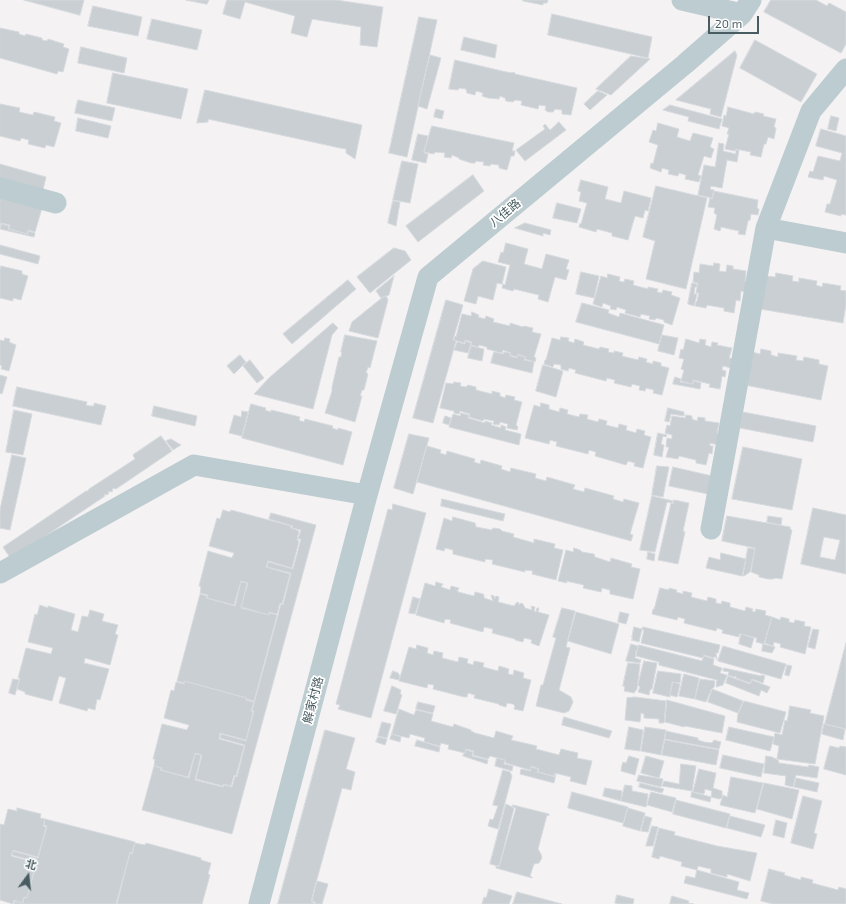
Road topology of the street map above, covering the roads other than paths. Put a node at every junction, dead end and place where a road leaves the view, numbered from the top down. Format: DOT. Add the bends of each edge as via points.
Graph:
graph roads {
  1 [pos="682,0"];
  2 [pos="746,7"];
  3 [pos="846,69"];
  4 [pos="0,188"];
  5 [pos="56,203"];
  6 [pos="766,228"];
  7 [pos="846,243"];
  8 [pos="367,495"];
  9 [pos="711,530"];
  10 [pos="0,573"];
  11 [pos="259,904"];
  1 -- 2 [label="street"];
  2 -- 8 [label="street, 八佳路" via="685,64 428,277"];
  3 -- 6 [label="street" via="811,111"];
  4 -- 5 [label="street"];
  6 -- 7 [label="street"];
  6 -- 9 [label="street"];
  8 -- 10 [label="street" via="194,464"];
  8 -- 11 [label="street, 解家村路"];
}
